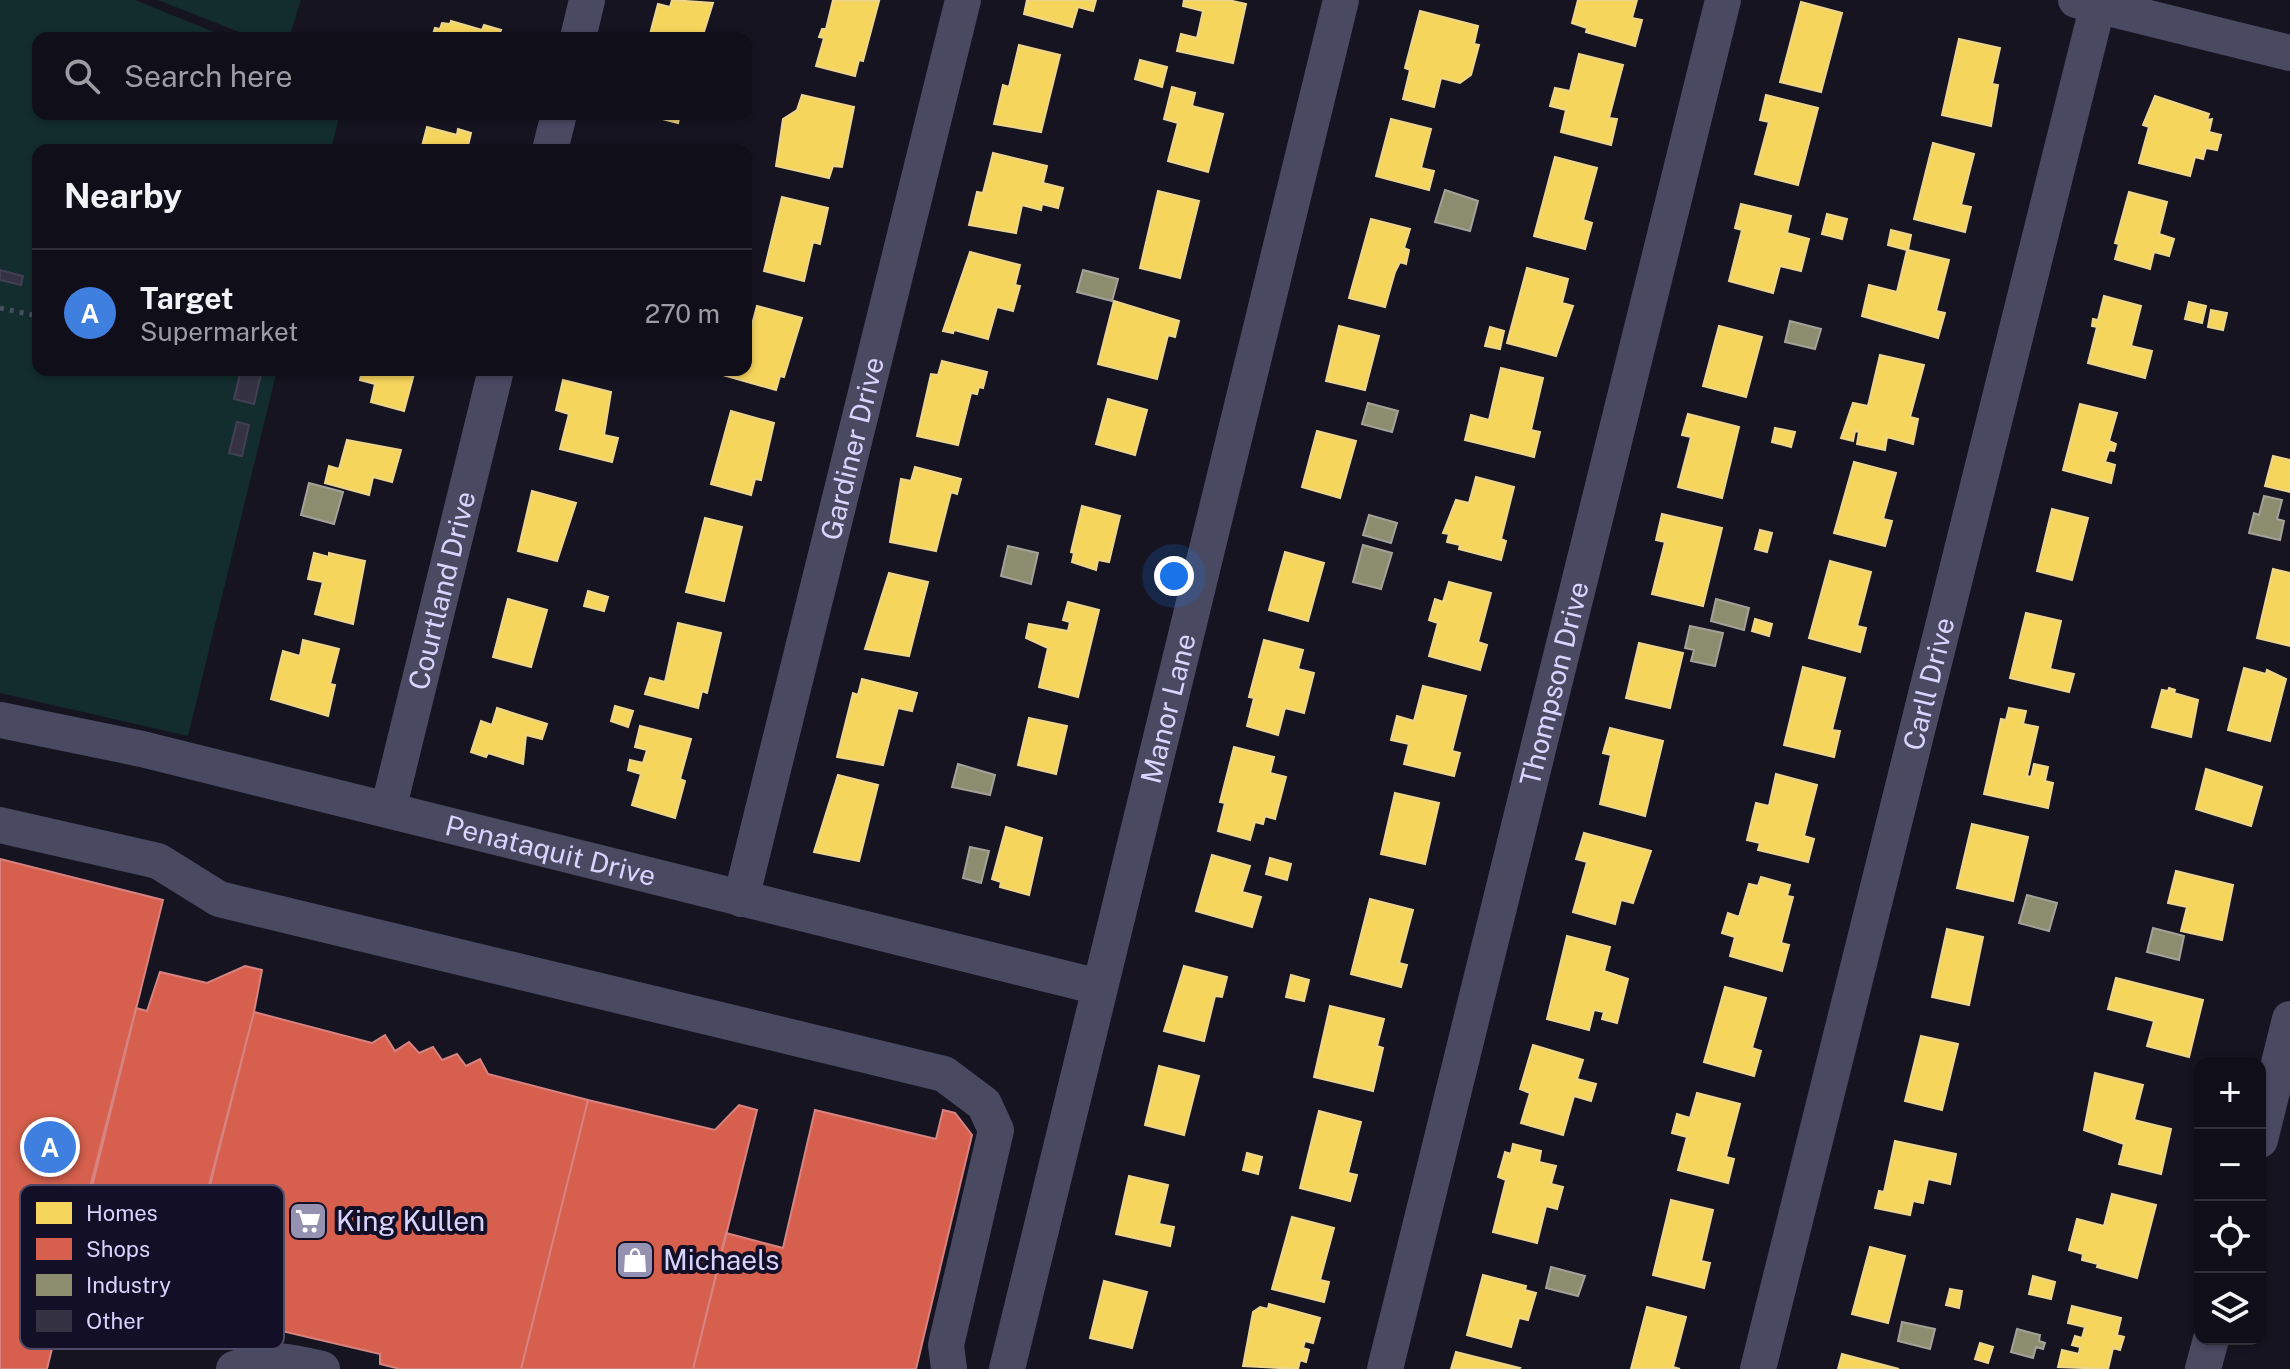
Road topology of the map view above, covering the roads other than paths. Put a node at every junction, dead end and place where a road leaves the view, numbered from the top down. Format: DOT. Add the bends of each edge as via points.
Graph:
graph roads {
  1 [pos="587,0"];
  2 [pos="963,0"];
  3 [pos="1341,0"];
  4 [pos="1723,0"];
  5 [pos="2091,2"];
  6 [pos="579,32"];
  7 [pos="2290,53"];
  8 [pos="558,120"];
  9 [pos="552,144"];
  10 [pos="495,376"];
  11 [pos="0,720"];
  12 [pos="388,810"];
  13 [pos="0,825"];
  14 [pos="741,899"];
  15 [pos="1099,987"];
  16 [pos="2290,1019"];
  17 [pos="2263,1129"];
  18 [pos="2209,1345"];
  19 [pos="234,1369"];
  20 [pos="320,1369"];
  21 [pos="949,1369"];
  22 [pos="1007,1369"];
  23 [pos="1385,1369"];
  24 [pos="1758,1369"];
  25 [pos="2203,1369"];
  1 -- 6 [label="street"];
  2 -- 14 [label="street, Gardiner Drive"];
  3 -- 15 [label="street, Manor Lane"];
  4 -- 23 [label="street, Thompson Drive"];
  5 -- 7 [label="street"];
  5 -- 24 [label="street, Carll Drive"];
  8 -- 9 [label="street"];
  10 -- 12 [label="street, Courtland Drive"];
  11 -- 12 [label="street, Penataquit Drive"];
  12 -- 14 [label="street, Penataquit Drive"];
  13 -- 21 [label="street" via="158,861 219,899 944,1074 984,1104 996,1130 946,1345"];
  14 -- 15 [label="street, Penataquit Drive"];
  15 -- 22 [label="street, Manor Lane"];
  16 -- 17 [label="street"];
  18 -- 25 [label="street"];
  19 -- 20 [label="street" via="280,1359"];
}
